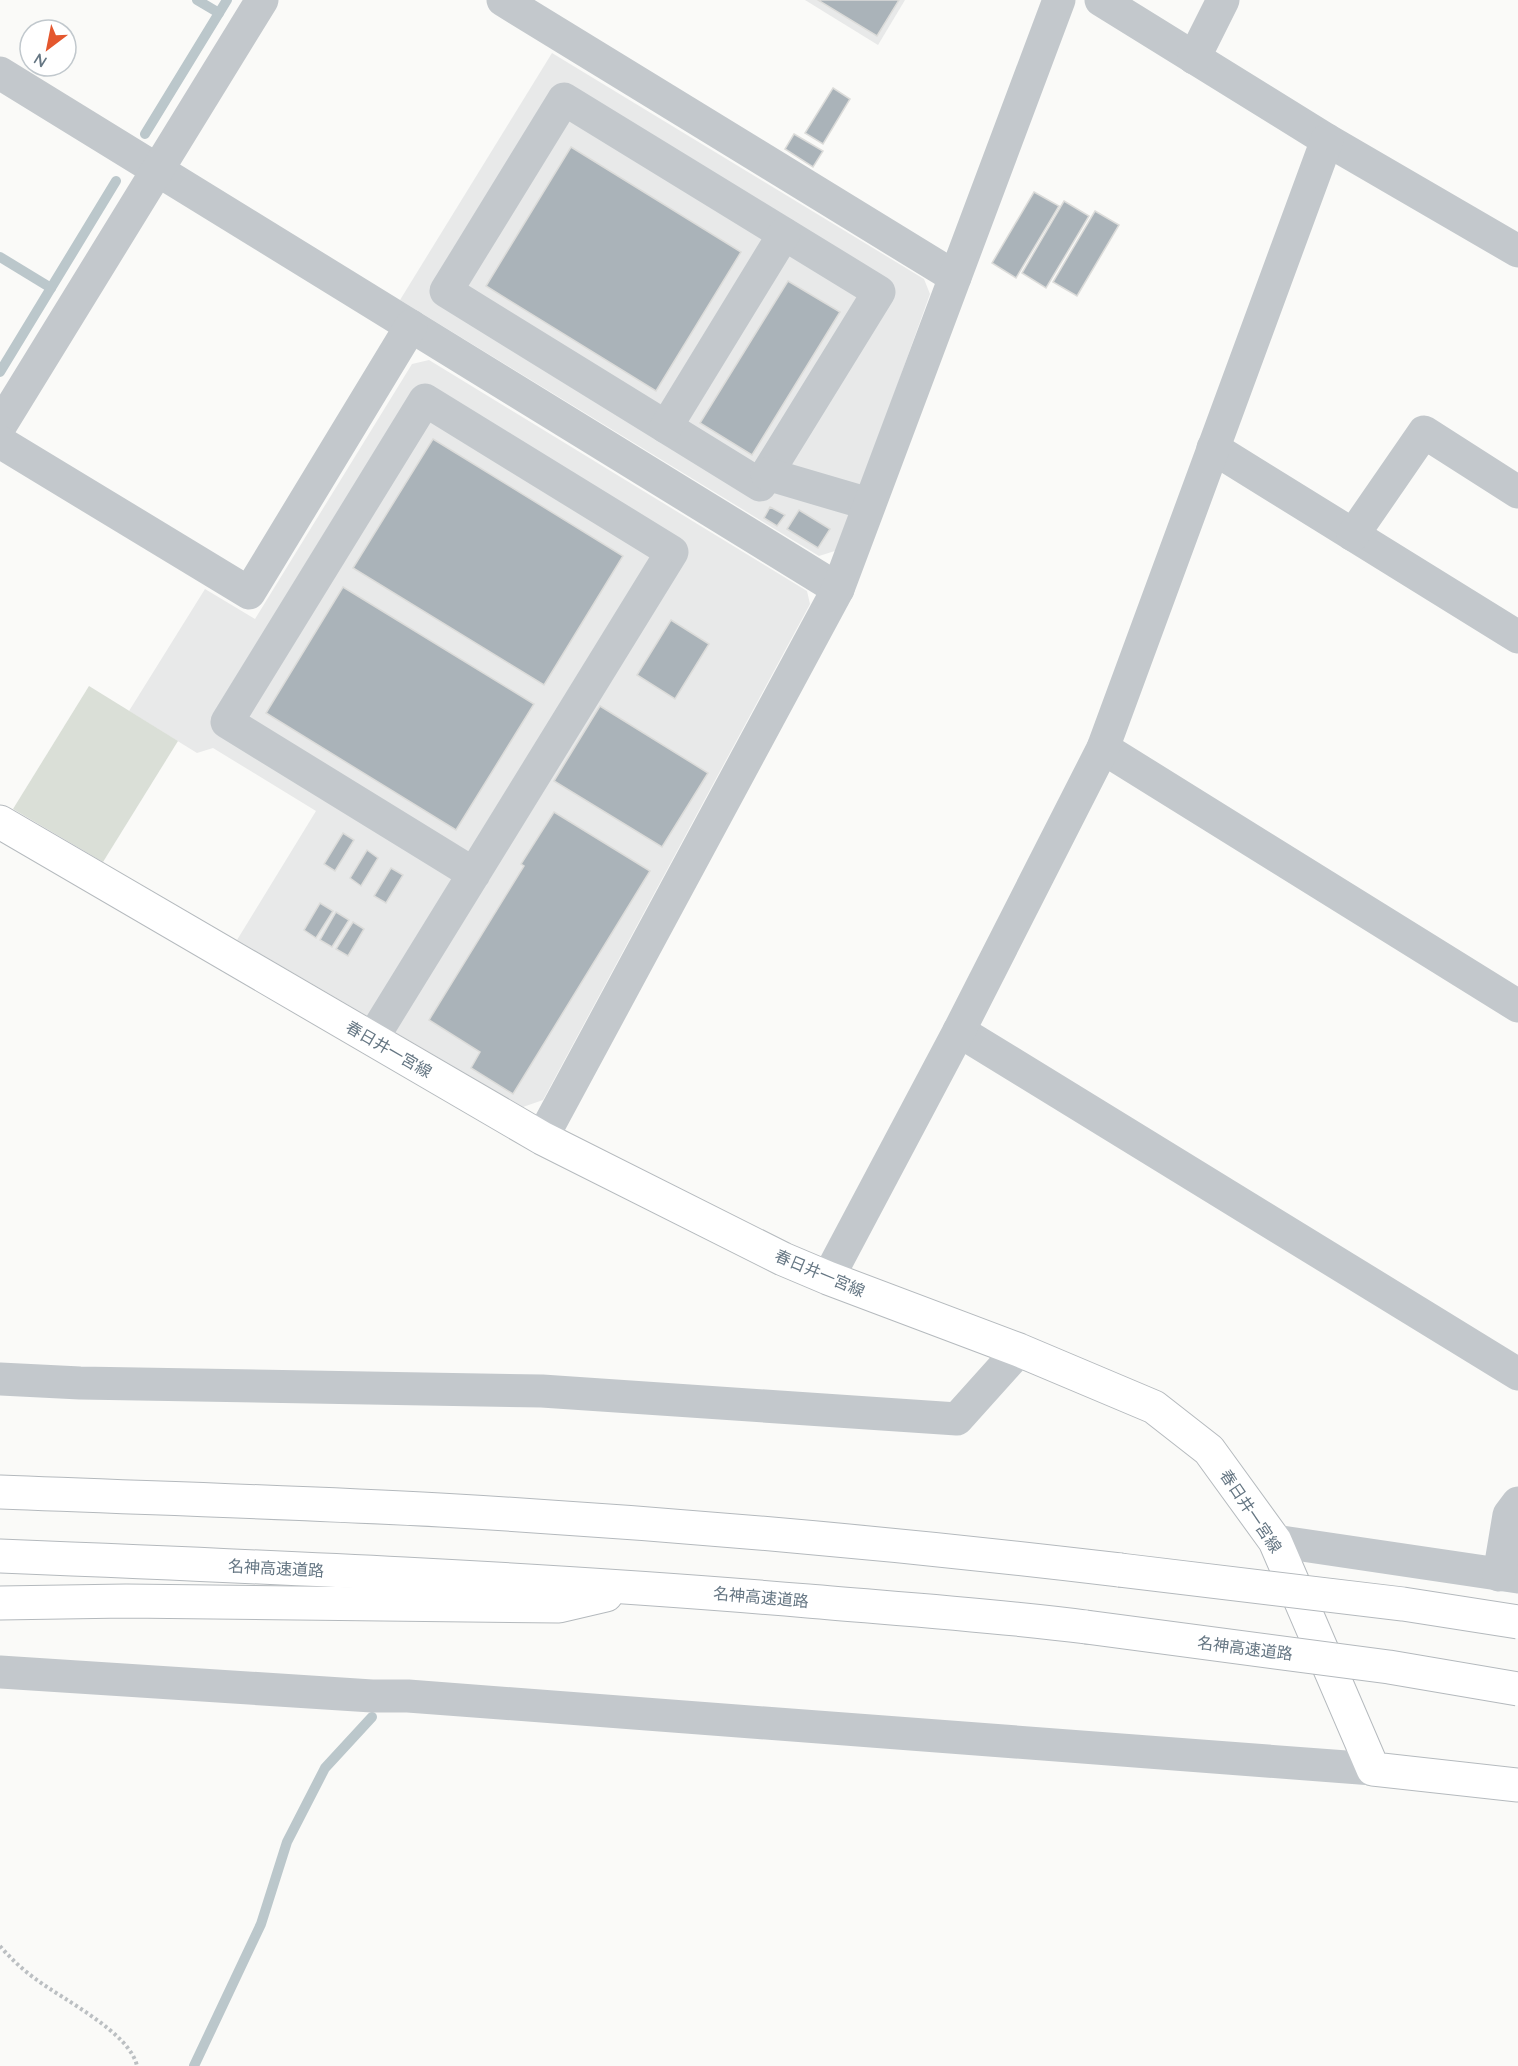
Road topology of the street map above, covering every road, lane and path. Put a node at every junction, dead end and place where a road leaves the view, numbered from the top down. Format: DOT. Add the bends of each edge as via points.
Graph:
graph roads {
  1 [pos="261,0"];
  2 [pos="503,0"];
  3 [pos="1059,0"];
  4 [pos="1101,0"];
  5 [pos="1223,0"];
  6 [pos="1194,58"];
  7 [pos="0,73"];
  8 [pos="1327,140"];
  9 [pos="157,170"];
  10 [pos="784,234"];
  11 [pos="1518,251"];
  12 [pos="955,277"];
  13 [pos="411,326"];
  14 [pos="0,426"];
  15 [pos="666,427"];
  16 [pos="0,442"];
  17 [pos="1213,448"];
  18 [pos="767,474"];
  19 [pos="1518,492"];
  20 [pos="869,504"];
  21 [pos="1353,535"];
  22 [pos="838,589"];
  23 [pos="1518,637"];
  24 [pos="1103,748"];
  25 [pos="0,822"];
  26 [pos="474,874"];
  27 [pos="1518,1006"];
  28 [pos="959,1031"];
  29 [pos="372,1039"];
  30 [pos="542,1138"];
  31 [pos="828,1278"];
  32 [pos="1019,1350"];
  33 [pos="1518,1374"];
  34 [pos="0,1379"];
  35 [pos="0,1492"];
  36 [pos="1518,1503"];
  37 [pos="1275,1541"];
  38 [pos="0,1556"];
  39 [pos="1508,1576"];
  40 [pos="643,1587"];
  41 [pos="0,1603"];
  42 [pos="1518,1622"];
  43 [pos="0,1672"];
  44 [pos="1518,1689"];
  45 [pos="1373,1768"];
  46 [pos="1518,1785"];
  47 [pos="0,1946"];
  48 [pos="136,2066"];
  1 -- 9 [label="street"];
  2 -- 12 [label="street"];
  3 -- 12 [label="street"];
  4 -- 6 [label="street"];
  5 -- 6 [label="street"];
  6 -- 8 [label="street"];
  7 -- 9 [label="street"];
  8 -- 11 [label="street"];
  8 -- 17 [label="street"];
  9 -- 13 [label="street"];
  9 -- 14 [label="street"];
  10 -- 15 [label="street"];
  10 -- 15 [label="street" via="564,99 446,291"];
  10 -- 18 [label="street" via="879,292"];
  12 -- 20 [label="street"];
  13 -- 16 [label="street" via="249,593"];
  13 -- 22 [label="street"];
  15 -- 18 [label="street" via="760,485"];
  17 -- 21 [label="street"];
  17 -- 24 [label="street"];
  18 -- 20 [label="street"];
  19 -- 21 [label="street" via="1424,432"];
  20 -- 22 [label="street"];
  21 -- 23 [label="street"];
  22 -- 30 [label="street"];
  24 -- 27 [label="street"];
  24 -- 28 [label="street"];
  25 -- 29 [label="main road, 春日井一宮線"];
  26 -- 26 [label="street" via="227,722 425,400 672,552"];
  26 -- 29 [label="street"];
  28 -- 31 [label="street"];
  28 -- 33 [label="street"];
  29 -- 30 [label="main road, 春日井一宮線"];
  30 -- 31 [label="main road, 春日井一宮線"];
  31 -- 32 [label="main road, 春日井一宮線"];
  32 -- 34 [label="street" via="957,1419 542,1391"];
  32 -- 37 [label="main road, 春日井一宮線" via="1154,1407 1209,1450"];
  35 -- 42 [label="main road, bridge" via="439,1510 693,1528 1120,1570"];
  36 -- 39 [label="street" via="1509,1515"];
  37 -- 39 [label="street"];
  37 -- 45 [label="main road, 春日井一宮線"];
  38 -- 40 [label="main road, 名神高速道路"];
  40 -- 41 [label="main road" via="559,1606"];
  40 -- 44 [label="main road, 名神高速道路, bridge" via="1021,1619 1389,1666"];
  43 -- 45 [label="street" via="408,1696"];
  45 -- 46 [label="main road"];
  47 -- 48 [label="path" via="37,1980 104,2025 134,2055"];
}
